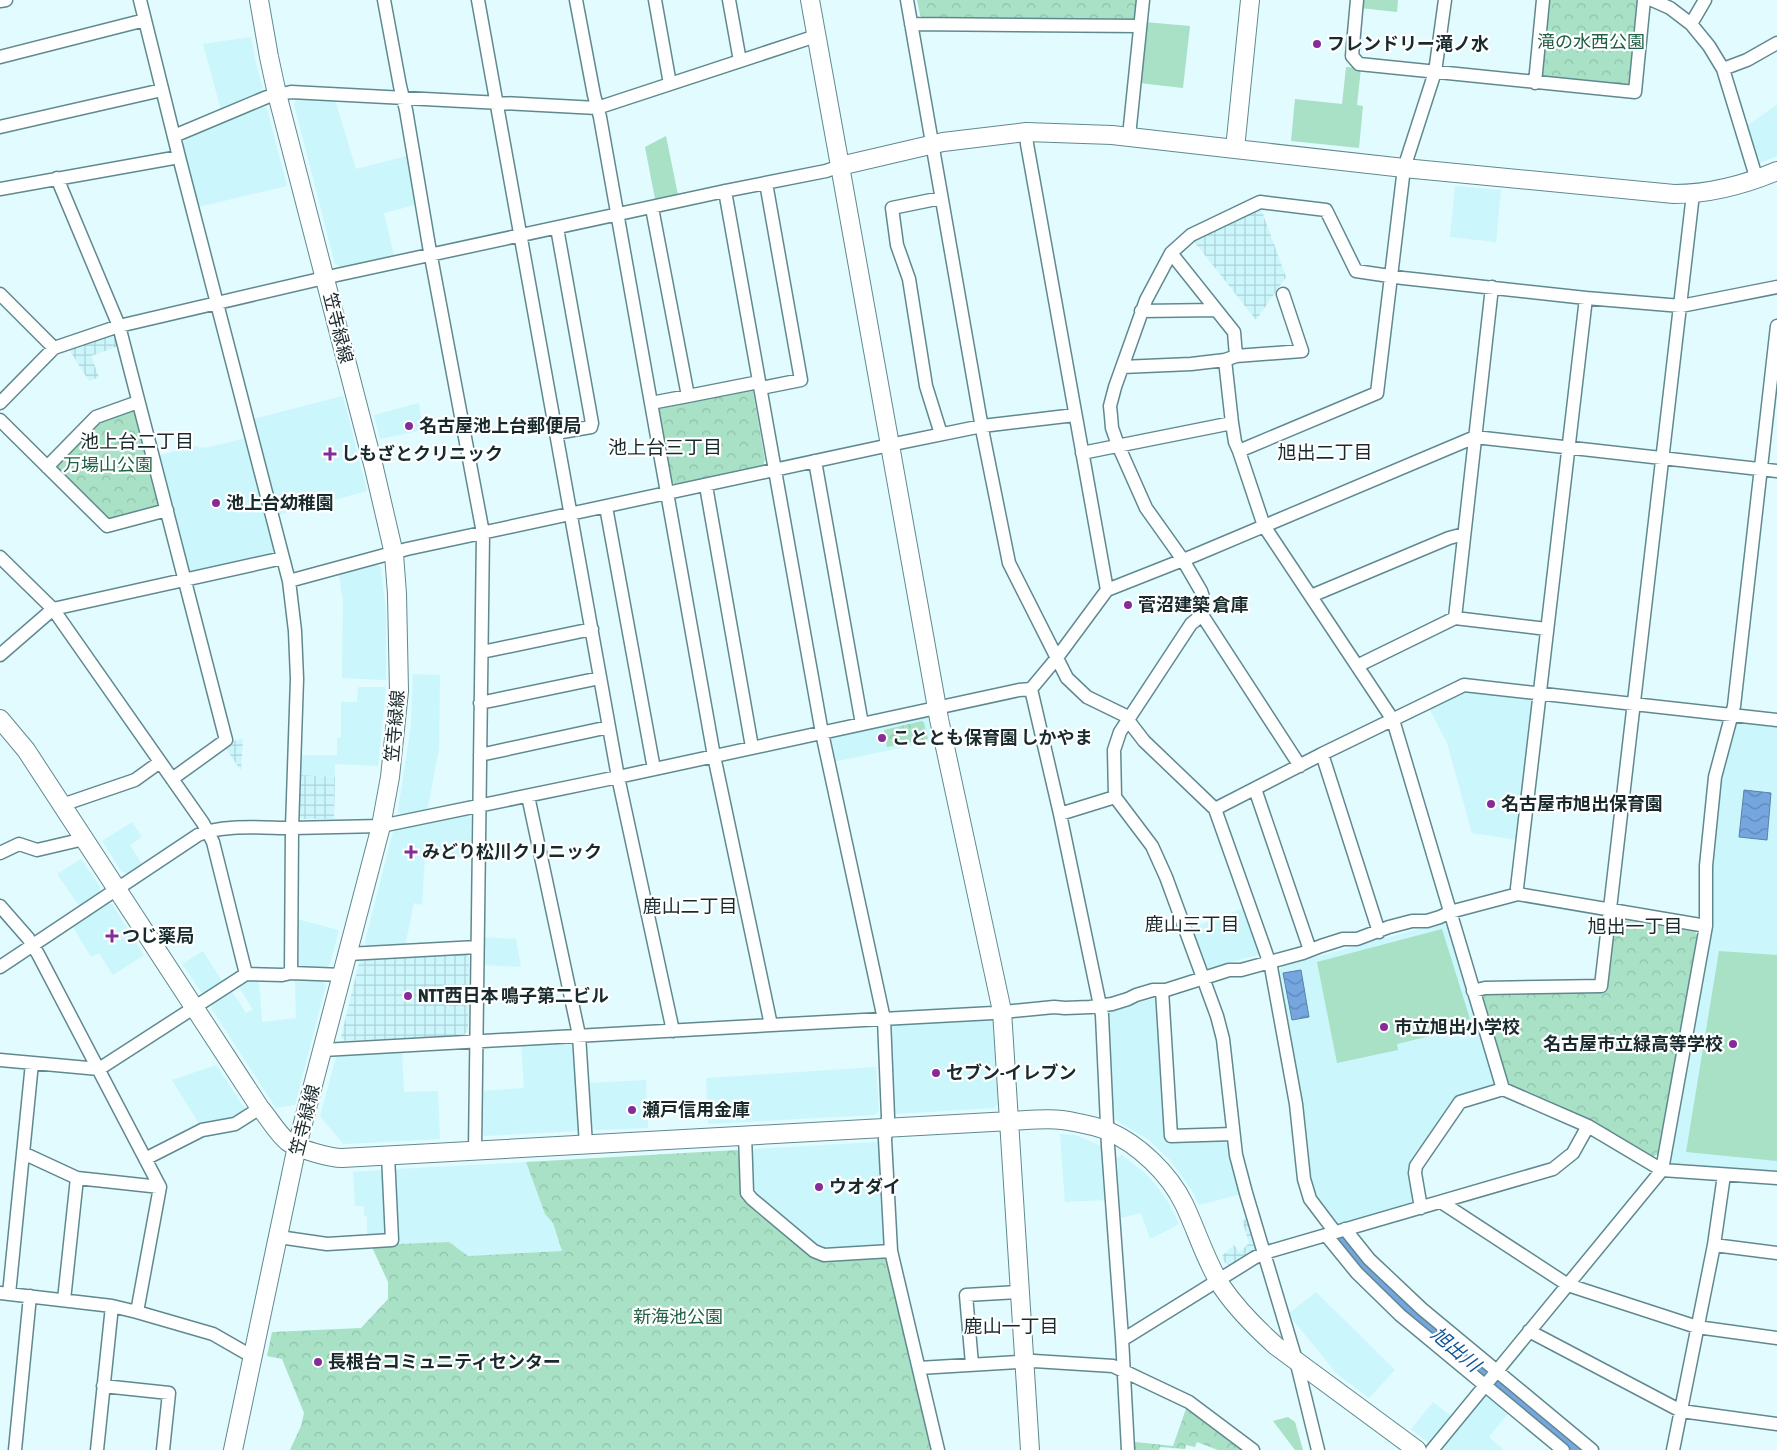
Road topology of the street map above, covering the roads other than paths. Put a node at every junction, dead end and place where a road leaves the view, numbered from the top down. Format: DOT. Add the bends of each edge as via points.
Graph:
graph roads {
  1 [pos="6,0"];
  2 [pos="140,0"];
  3 [pos="260,0"];
  4 [pos="384,0"];
  5 [pos="478,0"];
  6 [pos="576,0"];
  7 [pos="655,0"];
  8 [pos="729,0"];
  9 [pos="810,0"];
  10 [pos="907,0"];
  11 [pos="1143,0"];
  12 [pos="1250,0"];
  13 [pos="1357,0"];
  14 [pos="1445,0"];
  15 [pos="1543,0"];
  16 [pos="1644,0"];
  17 [pos="1652,0"];
  18 [pos="1705,0"];
  19 [pos="0,1"];
  20 [pos="145,20"];
  21 [pos="911,24"];
  22 [pos="1691,24"];
  23 [pos="1140,26"];
  24 [pos="816,36"];
  25 [pos="1777,43"];
  26 [pos="0,57"];
  27 [pos="740,61"];
  28 [pos="1723,69"];
  29 [pos="1435,72"];
  30 [pos="1534,83"];
  31 [pos="670,84"];
  32 [pos="162,90"];
  33 [pos="277,94"];
  34 [pos="403,98"];
  35 [pos="496,103"];
  36 [pos="597,108"];
  37 [pos="0,127"];
  38 [pos="1026,132"];
  39 [pos="174,136"];
  40 [pos="1129,136"];
  41 [pos="933,146"];
  42 [pos="1236,149"];
  43 [pos="179,156"];
  44 [pos="840,166"];
  45 [pos="1404,168"];
  46 [pos="1777,172"];
  47 [pos="58,178"];
  48 [pos="1757,180"];
  49 [pos="766,183"];
  50 [pos="0,189"];
  51 [pos="725,191"];
  52 [pos="1693,194"];
  53 [pos="942,198"];
  54 [pos="652,208"];
  55 [pos="617,215"];
  56 [pos="557,228"];
  57 [pos="520,236"];
  58 [pos="1171,253"];
  59 [pos="431,255"];
  60 [pos="1390,276"];
  61 [pos="326,278"];
  62 [pos="1777,287"];
  63 [pos="1492,288"];
  64 [pos="0,294"];
  65 [pos="1283,294"];
  66 [pos="1586,298"];
  67 [pos="217,304"];
  68 [pos="1681,306"];
  69 [pos="1216,310"];
  70 [pos="1141,312"];
  71 [pos="119,326"];
  72 [pos="1777,326"];
  73 [pos="54,348"];
  74 [pos="1231,358"];
  75 [pos="1122,367"];
  76 [pos="760,385"];
  77 [pos="688,396"];
  78 [pos="138,402"];
  79 [pos="0,403"];
  80 [pos="651,403"];
  81 [pos="1076,415"];
  82 [pos="0,420"];
  83 [pos="1232,423"];
  84 [pos="982,426"];
  85 [pos="556,433"];
  86 [pos="941,434"];
  87 [pos="1475,437"];
  88 [pos="890,445"];
  89 [pos="1118,445"];
  90 [pos="1569,448"];
  91 [pos="1239,451"];
  92 [pos="1082,453"];
  93 [pos="1663,458"];
  94 [pos="815,461"];
  95 [pos="47,467"];
  96 [pos="1760,469"];
  97 [pos="775,470"];
  98 [pos="1777,471"];
  99 [pos="706,486"];
  100 [pos="668,493"];
  101 [pos="606,507"];
  102 [pos="167,510"];
  103 [pos="571,514"];
  104 [pos="1264,526"];
  105 [pos="483,533"];
  106 [pos="1464,534"];
  107 [pos="394,554"];
  108 [pos="0,557"];
  109 [pos="283,558"];
  110 [pos="1183,560"];
  111 [pos="186,580"];
  112 [pos="289,581"];
  113 [pos="1107,590"];
  114 [pos="1310,596"];
  115 [pos="53,609"];
  116 [pos="1202,615"];
  117 [pos="1454,618"];
  118 [pos="592,629"];
  119 [pos="1547,630"];
  120 [pos="482,652"];
  121 [pos="0,655"];
  122 [pos="1056,659"];
  123 [pos="1357,666"];
  124 [pos="600,678"];
  125 [pos="1031,689"];
  126 [pos="1540,694"];
  127 [pos="480,703"];
  128 [pos="1635,704"];
  129 [pos="937,708"];
  130 [pos="1731,716"];
  131 [pos="0,718"];
  132 [pos="1128,720"];
  133 [pos="1393,720"];
  134 [pos="1777,720"];
  135 [pos="862,724"];
  136 [pos="609,727"];
  137 [pos="822,733"];
  138 [pos="752,747"];
  139 [pos="1322,754"];
  140 [pos="480,755"];
  141 [pos="714,756"];
  142 [pos="160,762"];
  143 [pos="1300,766"];
  144 [pos="654,769"];
  145 [pos="618,777"];
  146 [pos="172,779"];
  147 [pos="1255,789"];
  148 [pos="528,796"];
  149 [pos="1115,797"];
  150 [pos="62,805"];
  151 [pos="479,807"];
  152 [pos="1215,809"];
  153 [pos="1060,814"];
  154 [pos="381,826"];
  155 [pos="292,828"];
  156 [pos="208,831"];
  157 [pos="84,839"];
  158 [pos="0,853"];
  159 [pos="118,889"];
  160 [pos="1518,894"];
  161 [pos="0,906"];
  162 [pos="1610,910"];
  163 [pos="1450,912"];
  164 [pos="1706,926"];
  165 [pos="1379,932"];
  166 [pos="33,945"];
  167 [pos="477,947"];
  168 [pos="1310,950"];
  169 [pos="348,954"];
  170 [pos="1270,962"];
  171 [pos="0,967"];
  172 [pos="291,973"];
  173 [pos="246,974"];
  174 [pos="343,975"];
  175 [pos="1203,978"];
  176 [pos="1162,990"];
  177 [pos="1473,992"];
  178 [pos="1100,1005"];
  179 [pos="196,1007"];
  180 [pos="1002,1011"];
  181 [pos="884,1020"];
  182 [pos="772,1025"];
  183 [pos="673,1031"];
  184 [pos="579,1035"];
  185 [pos="477,1042"];
  186 [pos="323,1050"];
  187 [pos="0,1060"];
  188 [pos="32,1063"];
  189 [pos="99,1069"];
  190 [pos="1502,1089"];
  191 [pos="260,1108"];
  192 [pos="1010,1121"];
  193 [pos="1588,1126"];
  194 [pos="886,1128"];
  195 [pos="1108,1131"];
  196 [pos="1233,1134"];
  197 [pos="745,1135"];
  198 [pos="586,1145"];
  199 [pos="297,1146"];
  200 [pos="475,1150"];
  201 [pos="23,1152"];
  202 [pos="388,1155"];
  203 [pos="147,1158"];
  204 [pos="1662,1170"];
  205 [pos="1724,1175"];
  206 [pos="77,1178"];
  207 [pos="1777,1178"];
  208 [pos="160,1187"];
  209 [pos="1441,1202"];
  210 [pos="1421,1208"];
  211 [pos="1336,1232"];
  212 [pos="279,1237"];
  213 [pos="1714,1245"];
  214 [pos="892,1251"];
  215 [pos="1264,1253"];
  216 [pos="1777,1254"];
  217 [pos="1218,1280"];
  218 [pos="1568,1285"];
  219 [pos="1020,1292"];
  220 [pos="5,1294"];
  221 [pos="30,1296"];
  222 [pos="64,1300"];
  223 [pos="112,1306"];
  224 [pos="137,1312"];
  225 [pos="1697,1327"];
  226 [pos="1529,1331"];
  227 [pos="1122,1338"];
  228 [pos="1777,1338"];
  229 [pos="253,1357"];
  230 [pos="1296,1360"];
  231 [pos="1024,1361"];
  232 [pos="972,1364"];
  233 [pos="919,1368"];
  234 [pos="1123,1369"];
  235 [pos="1490,1378"];
  236 [pos="103,1386"];
  237 [pos="1680,1411"];
  238 [pos="1777,1424"];
  239 [pos="15,1450"];
  240 [pos="97,1450"];
  241 [pos="163,1450"];
  242 [pos="233,1450"];
  243 [pos="938,1450"];
  244 [pos="1030,1450"];
  245 [pos="1128,1450"];
  246 [pos="1253,1450"];
  247 [pos="1318,1450"];
  248 [pos="1417,1450"];
  249 [pos="1432,1450"];
  250 [pos="1563,1450"];
  251 [pos="1592,1450"];
  252 [pos="1673,1450"];
  1 -- 19 [label="street"];
  2 -- 20 [label="street"];
  3 -- 33 [label="street, 笠寺緑線"];
  4 -- 34 [label="street"];
  5 -- 35 [label="street"];
  6 -- 36 [label="street"];
  7 -- 31 [label="street"];
  8 -- 27 [label="street"];
  9 -- 24 [label="street"];
  10 -- 21 [label="street"];
  11 -- 23 [label="street"];
  12 -- 42 [label="street"];
  13 -- 29 [label="street" via="1352,56 1359,64"];
  14 -- 29 [label="street"];
  15 -- 30 [label="street"];
  16 -- 30 [label="street" via="1635,92"];
  17 -- 22 [label="street" via="1670,8"];
  18 -- 22 [label="street"];
  20 -- 26 [label="street"];
  20 -- 32 [label="street"];
  21 -- 23 [label="street"];
  21 -- 41 [label="street"];
  22 -- 28 [label="street"];
  23 -- 40 [label="street"];
  24 -- 27 [label="street"];
  24 -- 44 [label="street"];
  25 -- 28 [label="street"];
  27 -- 31 [label="street"];
  28 -- 48 [label="street"];
  29 -- 30 [label="street"];
  29 -- 45 [label="street"];
  31 -- 36 [label="street"];
  32 -- 37 [label="street"];
  32 -- 39 [label="street"];
  33 -- 34 [label="street"];
  33 -- 39 [label="street"];
  33 -- 61 [label="street, 笠寺緑線"];
  34 -- 35 [label="street"];
  34 -- 59 [label="street"];
  35 -- 36 [label="street"];
  35 -- 57 [label="street"];
  36 -- 55 [label="street"];
  38 -- 40 [label="street"];
  38 -- 41 [label="street"];
  38 -- 81 [label="street"];
  39 -- 43 [label="street"];
  40 -- 42 [label="street"];
  41 -- 44 [label="street"];
  41 -- 53 [label="street"];
  42 -- 45 [label="street"];
  43 -- 47 [label="street"];
  43 -- 67 [label="street"];
  44 -- 49 [label="street"];
  44 -- 88 [label="street"];
  45 -- 52 [label="street" via="1650,193"];
  45 -- 60 [label="street"];
  46 -- 48 [label="street"];
  47 -- 50 [label="street"];
  47 -- 71 [label="street"];
  48 -- 52 [label="street"];
  49 -- 51 [label="street"];
  49 -- 76 [label="street" via="802,380"];
  51 -- 54 [label="street"];
  51 -- 76 [label="street"];
  52 -- 68 [label="street"];
  53 -- 84 [label="street"];
  53 -- 86 [label="street" via="892,208 897,245 909,279 926,386"];
  54 -- 55 [label="street"];
  54 -- 77 [label="street"];
  55 -- 56 [label="street"];
  55 -- 80 [label="street"];
  56 -- 57 [label="street"];
  56 -- 85 [label="street" via="592,423 591,427"];
  57 -- 59 [label="street"];
  57 -- 85 [label="street"];
  58 -- 60 [label="street" via="1191,235 1260,202 1326,210 1356,272"];
  58 -- 69 [label="street"];
  58 -- 70 [label="street"];
  59 -- 61 [label="street"];
  59 -- 105 [label="street"];
  60 -- 63 [label="street"];
  60 -- 91 [label="street" via="1377,393"];
  61 -- 67 [label="street"];
  61 -- 107 [label="street, 笠寺緑線"];
  62 -- 68 [label="street"];
  63 -- 66 [label="street"];
  63 -- 87 [label="street"];
  64 -- 73 [label="street"];
  65 -- 74 [label="street" via="1302,352"];
  66 -- 68 [label="street"];
  66 -- 90 [label="street"];
  67 -- 71 [label="street"];
  67 -- 109 [label="street"];
  68 -- 93 [label="street"];
  69 -- 70 [label="street"];
  69 -- 74 [label="street" via="1234,332"];
  70 -- 75 [label="street"];
  71 -- 73 [label="street"];
  71 -- 78 [label="street"];
  72 -- 96 [label="street"];
  73 -- 79 [label="street"];
  74 -- 75 [label="street" via="1191,364"];
  74 -- 83 [label="street"];
  75 -- 89 [label="street" via="1110,406"];
  76 -- 77 [label="street"];
  76 -- 97 [label="street"];
  77 -- 80 [label="street"];
  78 -- 95 [label="street" via="96,417"];
  78 -- 102 [label="street"];
  80 -- 100 [label="street"];
  81 -- 84 [label="street"];
  81 -- 92 [label="street"];
  82 -- 95 [label="street"];
  83 -- 89 [label="street"];
  83 -- 91 [label="street"];
  84 -- 86 [label="street"];
  84 -- 122 [label="street" via="1009,563"];
  85 -- 103 [label="street"];
  86 -- 88 [label="street"];
  87 -- 90 [label="street"];
  87 -- 104 [label="street"];
  87 -- 106 [label="street"];
  88 -- 94 [label="street"];
  88 -- 129 [label="street"];
  89 -- 92 [label="street"];
  89 -- 110 [label="street" via="1146,508"];
  90 -- 93 [label="street"];
  90 -- 119 [label="street"];
  91 -- 104 [label="street"];
  92 -- 113 [label="street"];
  93 -- 96 [label="street"];
  93 -- 128 [label="street"];
  94 -- 97 [label="street"];
  94 -- 135 [label="street"];
  95 -- 102 [label="street" via="106,526"];
  96 -- 98 [label="street"];
  96 -- 130 [label="street"];
  97 -- 99 [label="street"];
  97 -- 137 [label="street"];
  99 -- 100 [label="street"];
  99 -- 138 [label="street"];
  100 -- 101 [label="street"];
  100 -- 141 [label="street"];
  101 -- 103 [label="street"];
  101 -- 144 [label="street"];
  102 -- 111 [label="street"];
  103 -- 105 [label="street"];
  103 -- 118 [label="street"];
  104 -- 110 [label="street"];
  104 -- 114 [label="street"];
  105 -- 107 [label="street"];
  105 -- 120 [label="street"];
  106 -- 114 [label="street"];
  106 -- 117 [label="street"];
  107 -- 112 [label="street"];
  107 -- 154 [label="street, 笠寺緑線" via="399,691"];
  108 -- 115 [label="street"];
  109 -- 111 [label="street"];
  109 -- 112 [label="street"];
  110 -- 113 [label="street"];
  110 -- 116 [label="street" via="1202,591"];
  111 -- 115 [label="street"];
  111 -- 146 [label="street" via="226,740"];
  112 -- 155 [label="street" via="297,678"];
  113 -- 122 [label="street"];
  114 -- 123 [label="street"];
  115 -- 121 [label="street"];
  115 -- 142 [label="street"];
  116 -- 132 [label="street" via="1191,624"];
  116 -- 143 [label="street"];
  117 -- 119 [label="street"];
  117 -- 123 [label="street"];
  118 -- 120 [label="street"];
  118 -- 124 [label="street"];
  119 -- 126 [label="street"];
  120 -- 127 [label="street"];
  122 -- 125 [label="street"];
  122 -- 132 [label="street" via="1078,690"];
  123 -- 133 [label="street"];
  124 -- 127 [label="street"];
  124 -- 136 [label="street"];
  125 -- 129 [label="street"];
  125 -- 153 [label="street"];
  126 -- 128 [label="street"];
  126 -- 133 [label="street" via="1464,685"];
  126 -- 160 [label="street"];
  127 -- 140 [label="street"];
  128 -- 130 [label="street"];
  128 -- 162 [label="street"];
  129 -- 135 [label="street"];
  129 -- 180 [label="street"];
  130 -- 134 [label="street"];
  130 -- 164 [label="street" via="1715,777 1706,866"];
  131 -- 150 [label="street" via="26,750"];
  132 -- 149 [label="street" via="1114,750"];
  132 -- 152 [label="street" via="1144,741"];
  133 -- 139 [label="street"];
  133 -- 163 [label="street"];
  135 -- 137 [label="street"];
  136 -- 140 [label="street"];
  136 -- 145 [label="street"];
  137 -- 138 [label="street"];
  137 -- 181 [label="street"];
  138 -- 141 [label="street"];
  139 -- 143 [label="street"];
  139 -- 165 [label="street"];
  140 -- 151 [label="street"];
  141 -- 144 [label="street"];
  141 -- 182 [label="street"];
  142 -- 146 [label="street"];
  142 -- 150 [label="street" via="135,780"];
  143 -- 147 [label="street"];
  144 -- 145 [label="street"];
  145 -- 148 [label="street"];
  145 -- 183 [label="street"];
  146 -- 156 [label="street"];
  147 -- 152 [label="street"];
  147 -- 168 [label="street"];
  148 -- 151 [label="street"];
  148 -- 184 [label="street"];
  149 -- 153 [label="street"];
  149 -- 175 [label="street" via="1152,846"];
  150 -- 157 [label="street"];
  151 -- 154 [label="street"];
  151 -- 167 [label="street"];
  152 -- 170 [label="street"];
  153 -- 178 [label="street"];
  154 -- 155 [label="street"];
  154 -- 169 [label="street, 笠寺緑線"];
  155 -- 156 [label="street"];
  155 -- 172 [label="street"];
  156 -- 159 [label="street"];
  156 -- 173 [label="street"];
  157 -- 158 [label="street" via="37,850 18,844"];
  157 -- 159 [label="street"];
  159 -- 166 [label="street"];
  159 -- 179 [label="street"];
  160 -- 162 [label="street"];
  160 -- 163 [label="street"];
  161 -- 166 [label="street"];
  162 -- 164 [label="street"];
  162 -- 177 [label="street" via="1601,986 1485,988"];
  163 -- 165 [label="street" via="1440,918 1412,921"];
  163 -- 177 [label="street"];
  164 -- 204 [label="street"];
  165 -- 168 [label="street"];
  166 -- 171 [label="street"];
  166 -- 189 [label="street"];
  167 -- 169 [label="street"];
  167 -- 185 [label="street"];
  168 -- 170 [label="street"];
  169 -- 174 [label="street, 笠寺緑線"];
  170 -- 175 [label="street"];
  170 -- 211 [label="street" via="1296,1104 1304,1179 1310,1199"];
  172 -- 173 [label="street"];
  172 -- 174 [label="street"];
  173 -- 179 [label="street"];
  174 -- 186 [label="street, 笠寺緑線"];
  175 -- 176 [label="street"];
  175 -- 196 [label="street" via="1223,1039"];
  176 -- 178 [label="street"];
  176 -- 196 [label="street" via="1172,1136"];
  177 -- 190 [label="street"];
  178 -- 180 [label="street"];
  178 -- 195 [label="street"];
  179 -- 189 [label="street"];
  179 -- 191 [label="street"];
  180 -- 181 [label="street"];
  180 -- 192 [label="street"];
  181 -- 182 [label="street"];
  181 -- 194 [label="street"];
  182 -- 183 [label="street"];
  183 -- 184 [label="street"];
  184 -- 185 [label="street"];
  184 -- 198 [label="street"];
  185 -- 186 [label="street"];
  185 -- 200 [label="street"];
  186 -- 199 [label="street, 笠寺緑線"];
  187 -- 188 [label="street"];
  188 -- 189 [label="street"];
  188 -- 201 [label="street"];
  189 -- 203 [label="street"];
  190 -- 193 [label="street"];
  190 -- 210 [label="street" via="1460,1102 1454,1110 1416,1166"];
  191 -- 199 [label="street" via="284,1138"];
  191 -- 203 [label="street" via="235,1124 202,1130"];
  192 -- 194 [label="street"];
  192 -- 195 [label="street" via="1052,1119"];
  192 -- 219 [label="street"];
  193 -- 204 [label="street"];
  193 -- 209 [label="street" via="1573,1153 1552,1169"];
  194 -- 197 [label="street"];
  194 -- 214 [label="street"];
  195 -- 217 [label="street" via="1145,1156 1175,1188"];
  195 -- 227 [label="street"];
  196 -- 215 [label="street"];
  197 -- 198 [label="street"];
  197 -- 214 [label="street" via="747,1193 814,1251 824,1255"];
  198 -- 200 [label="street"];
  199 -- 202 [label="street" via="334,1158"];
  199 -- 212 [label="street, 笠寺緑線"];
  200 -- 202 [label="street"];
  201 -- 206 [label="street"];
  201 -- 220 [label="street"];
  202 -- 212 [label="street" via="392,1240 326,1244"];
  203 -- 208 [label="street"];
  204 -- 205 [label="street"];
  204 -- 218 [label="street"];
  205 -- 207 [label="street"];
  205 -- 213 [label="street"];
  206 -- 208 [label="street"];
  206 -- 222 [label="street"];
  208 -- 224 [label="street"];
  209 -- 210 [label="street"];
  209 -- 218 [label="street"];
  210 -- 211 [label="street"];
  211 -- 215 [label="street"];
  211 -- 235 [label="street" via="1422,1309"];
  211 -- 235 [label="street" via="1357,1273 1392,1308"];
  212 -- 229 [label="street, 笠寺緑線"];
  213 -- 216 [label="street"];
  213 -- 225 [label="street"];
  214 -- 233 [label="street"];
  215 -- 217 [label="street"];
  215 -- 230 [label="street"];
  217 -- 227 [label="street"];
  217 -- 230 [label="street" via="1258,1330"];
  218 -- 225 [label="street"];
  218 -- 226 [label="street"];
  219 -- 231 [label="street"];
  219 -- 232 [label="street" via="966,1296"];
  220 -- 221 [label="street"];
  221 -- 222 [label="street"];
  221 -- 239 [label="street"];
  222 -- 223 [label="street"];
  223 -- 224 [label="street"];
  223 -- 236 [label="street"];
  224 -- 229 [label="street" via="213,1334"];
  225 -- 228 [label="street"];
  225 -- 237 [label="street"];
  226 -- 235 [label="street"];
  226 -- 237 [label="street"];
  227 -- 234 [label="street"];
  229 -- 242 [label="street, 笠寺緑線"];
  230 -- 247 [label="street"];
  230 -- 248 [label="street"];
  231 -- 232 [label="street"];
  231 -- 234 [label="street"];
  231 -- 244 [label="street"];
  232 -- 233 [label="street"];
  233 -- 243 [label="street"];
  234 -- 245 [label="street"];
  234 -- 246 [label="street" via="1189,1402"];
  235 -- 249 [label="street"];
  235 -- 250 [label="street"];
  235 -- 251 [label="street"];
  236 -- 240 [label="street"];
  236 -- 241 [label="street" via="169,1393"];
  237 -- 238 [label="street"];
  237 -- 252 [label="street"];
}
